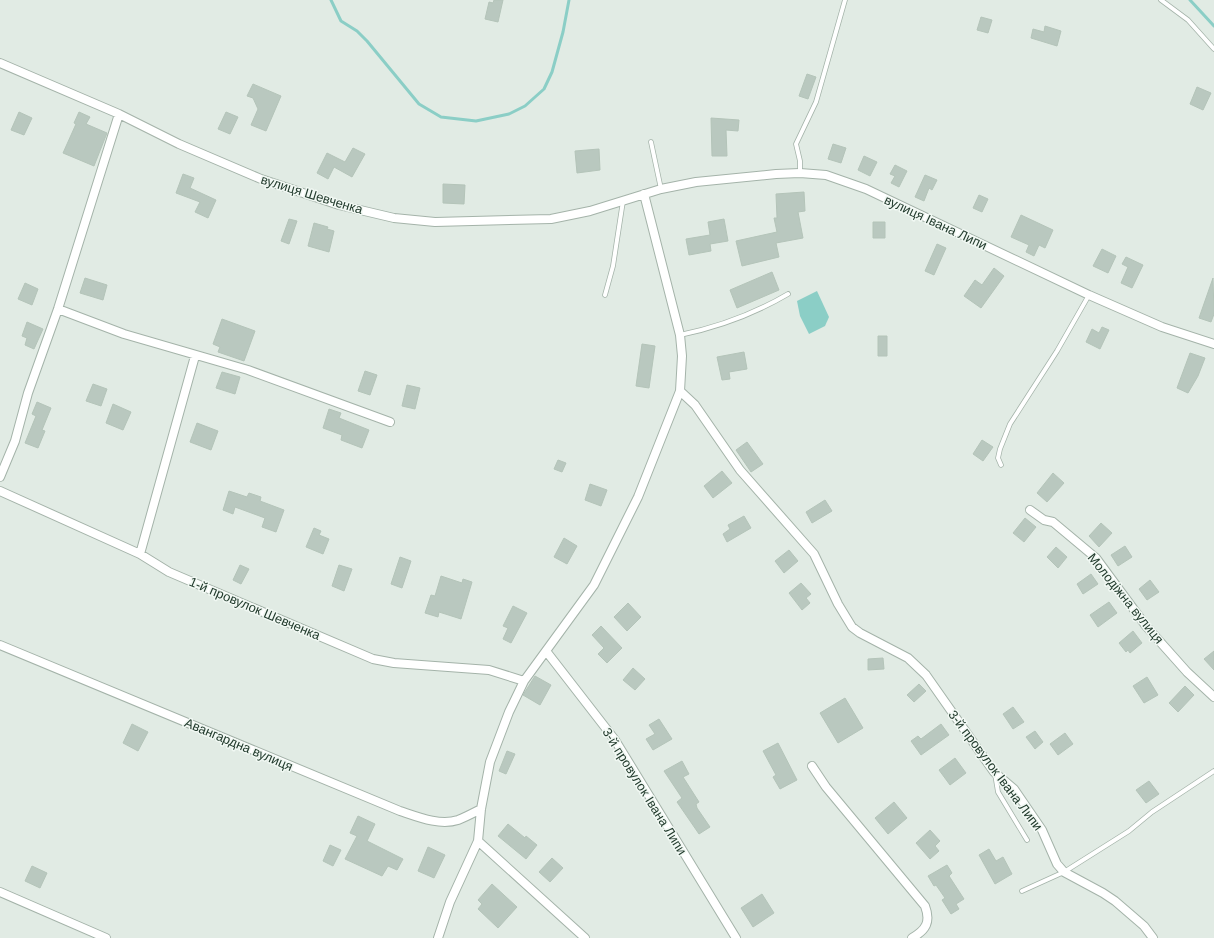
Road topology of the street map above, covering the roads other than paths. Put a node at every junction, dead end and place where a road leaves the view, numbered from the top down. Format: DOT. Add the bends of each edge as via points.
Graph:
graph roads {
  1 [pos="845,0"];
  2 [pos="1161,0"];
  3 [pos="1214,49"];
  4 [pos="0,63"];
  5 [pos="119,114"];
  6 [pos="651,142"];
  7 [pos="800,173"];
  8 [pos="661,189"];
  9 [pos="644,194"];
  10 [pos="623,201"];
  11 [pos="788,294"];
  12 [pos="605,295"];
  13 [pos="1089,295"];
  14 [pos="58,309"];
  15 [pos="680,335"];
  16 [pos="1214,344"];
  17 [pos="195,356"];
  18 [pos="680,392"];
  19 [pos="390,422"];
  20 [pos="1001,464"];
  21 [pos="0,477"];
  22 [pos="0,491"];
  23 [pos="1030,510"];
  24 [pos="140,554"];
  25 [pos="0,645"];
  26 [pos="546,651"];
  27 [pos="524,681"];
  28 [pos="1214,697"];
  29 [pos="812,766"];
  30 [pos="994,772"];
  31 [pos="1214,772"];
  32 [pos="481,809"];
  33 [pos="1027,840"];
  34 [pos="478,841"];
  35 [pos="1064,872"];
  36 [pos="1022,891"];
  37 [pos="0,892"];
  38 [pos="106,938"];
  39 [pos="438,938"];
  40 [pos="584,938"];
  41 [pos="736,938"];
  42 [pos="912,938"];
  43 [pos="1153,938"];
  1 -- 7 [label="lane" via="816,102 796,144"];
  2 -- 3 [label="lane" via="1188,20"];
  4 -- 5 [label="street, вулиця Шевченка"];
  5 -- 10 [label="street, вулиця Шевченка" via="179,144 261,179 339,205 394,218 435,222 528,221 569,216"];
  5 -- 14 [label="street"];
  6 -- 8 [label="lane"];
  7 -- 8 [label="street, вулиця Івана Липи" via="723,179"];
  7 -- 13 [label="street, вулиця Івана Липи" via="826,175 866,189"];
  8 -- 9 [label="street, вулиця Івана Липи"];
  9 -- 10 [label="street, вулиця Шевченка"];
  9 -- 15 [label="street"];
  10 -- 12 [label="lane" via="613,266"];
  11 -- 15 [label="lane" via="760,310 709,329"];
  13 -- 16 [label="street, вулиця Івана Липи" via="1162,327"];
  13 -- 20 [label="lane" via="1010,424 1000,449 998,458"];
  14 -- 17 [label="street" via="124,334"];
  14 -- 21 [label="street" via="28,394 15,442"];
  15 -- 18 [label="street"];
  17 -- 19 [label="street" via="248,370"];
  17 -- 24 [label="street"];
  18 -- 26 [label="street" via="638,497 604,568"];
  18 -- 30 [label="street, 3-й провулок Івана Липи" via="695,405 740,470 814,554 852,627 908,658 926,675"];
  22 -- 24 [label="street, 1-й провулок Шевченка"];
  23 -- 28 [label="street, Молодіжна вулиця" via="1044,520 1053,522 1096,558 1146,626 1187,672"];
  24 -- 27 [label="street, 1-й провулок Шевченка" via="169,572 373,658 394,663 490,670"];
  25 -- 32 [label="street, Авангардна вулиця" via="400,811 449,822"];
  26 -- 27 [label="street"];
  26 -- 41 [label="street, 3-й провулок Івана Липи" via="615,740"];
  27 -- 32 [label="street" via="490,762"];
  29 -- 42 [label="street" via="826,787 925,906 928,921 926,928"];
  30 -- 33 [label="lane" via="998,792"];
  30 -- 35 [label="street, 3-й провулок Івана Липи" via="1014,789 1042,830 1057,864"];
  31 -- 35 [label="lane"];
  32 -- 34 [label="street"];
  34 -- 39 [label="street" via="450,902"];
  34 -- 40 [label="street"];
  35 -- 36 [label="lane"];
  35 -- 43 [label="street, 3-й провулок Івана Липи" via="1115,901 1144,926"];
  37 -- 38 [label="street"];
}
